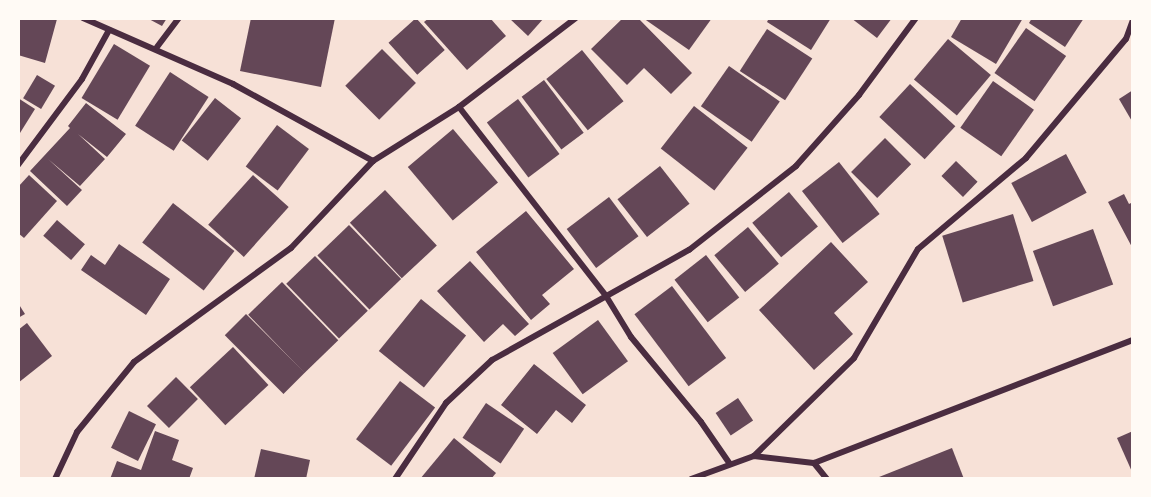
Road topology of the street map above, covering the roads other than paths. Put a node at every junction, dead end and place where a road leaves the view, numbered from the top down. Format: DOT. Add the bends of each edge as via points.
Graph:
graph roads {
  1 [pos="83,18"];
  2 [pos="179,18"];
  3 [pos="576,18"];
  4 [pos="916,18"];
  5 [pos="1133,20"];
  6 [pos="109,30"];
  7 [pos="1133,36"];
  8 [pos="1126,39"];
  9 [pos="157,47"];
  10 [pos="459,107"];
  11 [pos="373,161"];
  12 [pos="18,165"];
  13 [pos="606,296"];
  14 [pos="1133,340"];
  15 [pos="754,456"];
  16 [pos="814,463"];
  17 [pos="730,464"];
  18 [pos="55,479"];
  19 [pos="395,479"];
  20 [pos="692,479"];
  21 [pos="827,479"];
  1 -- 6 [label="street"];
  2 -- 9 [label="street"];
  3 -- 10 [label="street"];
  4 -- 13 [label="street" via="859,95 796,166 689,250"];
  5 -- 8 [label="street"];
  6 -- 9 [label="street"];
  6 -- 12 [label="street" via="82,79"];
  7 -- 8 [label="street"];
  8 -- 15 [label="street" via="1026,158 918,249 854,358"];
  9 -- 11 [label="street"];
  10 -- 11 [label="street"];
  10 -- 13 [label="street"];
  11 -- 18 [label="street" via="291,248 134,362 77,432"];
  13 -- 17 [label="street" via="631,337"];
  13 -- 19 [label="street" via="492,360 446,403"];
  14 -- 16 [label="street"];
  15 -- 16 [label="street"];
  15 -- 17 [label="street"];
  16 -- 21 [label="street"];
  17 -- 20 [label="street"];
}
